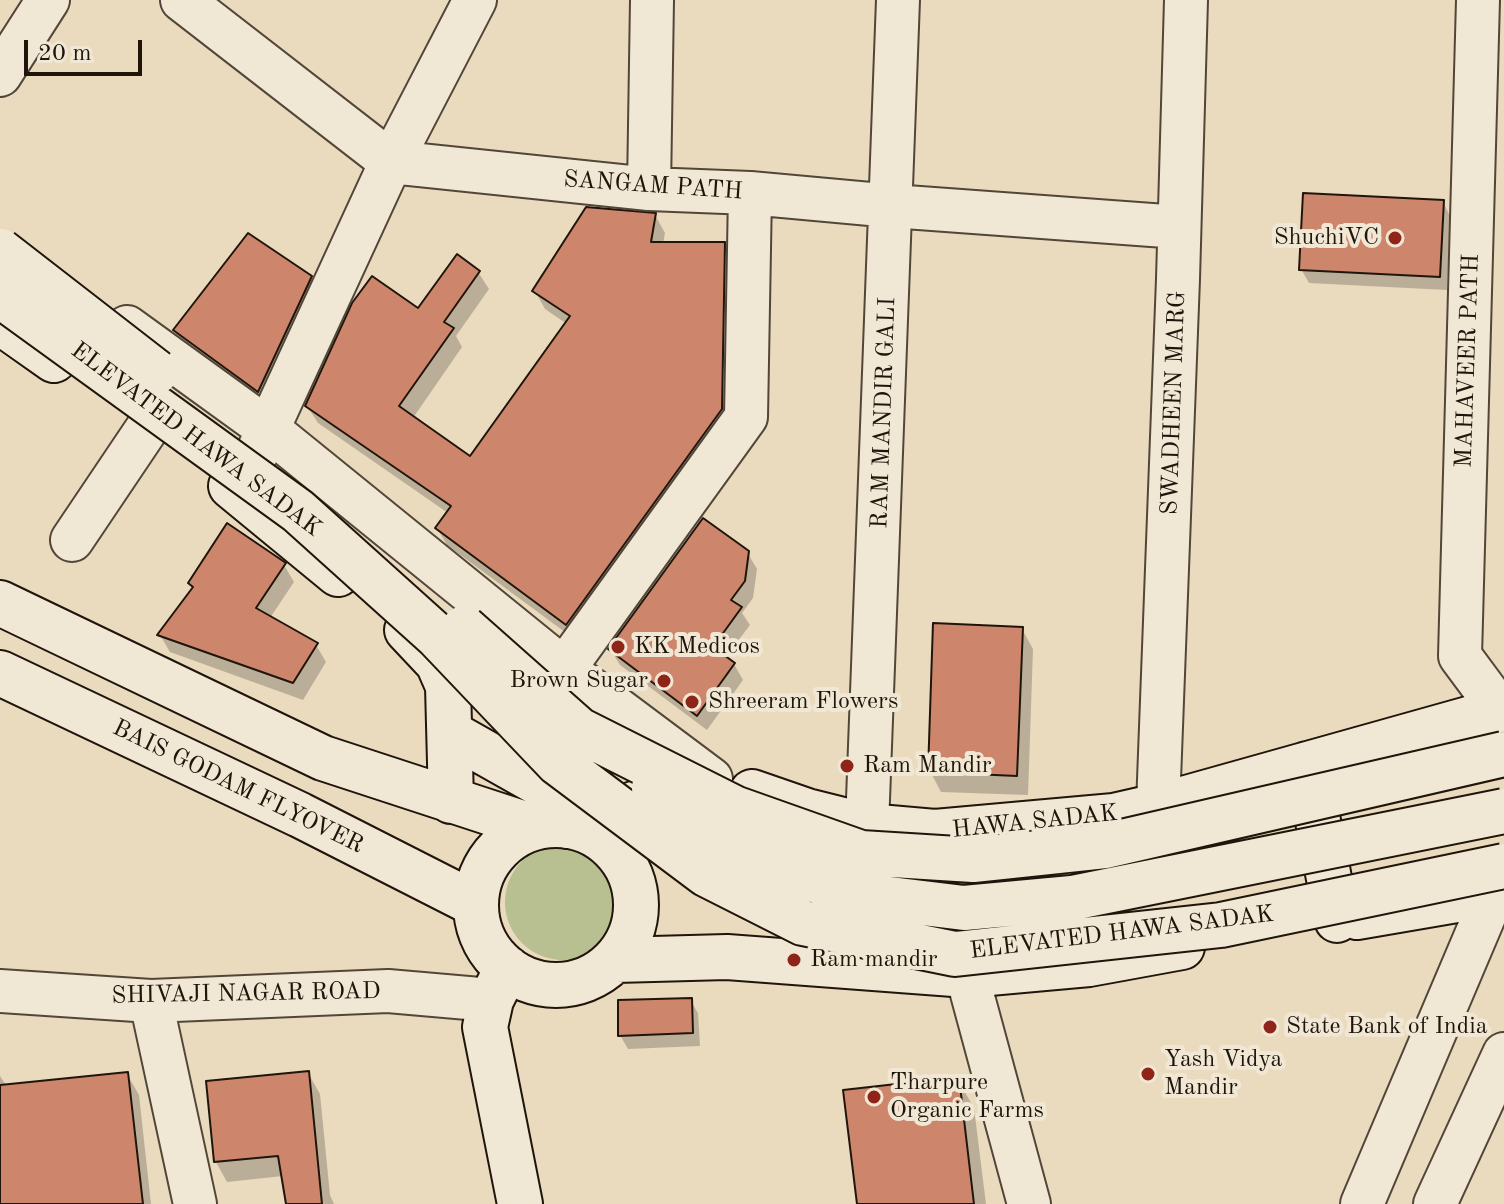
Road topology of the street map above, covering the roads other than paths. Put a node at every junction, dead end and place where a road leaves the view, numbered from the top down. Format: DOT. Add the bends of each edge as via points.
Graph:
graph roads {
  1 [pos="48,0"];
  2 [pos="182,0"];
  3 [pos="475,0"];
  4 [pos="652,0"];
  5 [pos="898,0"];
  6 [pos="1186,0"];
  7 [pos="1478,0"];
  8 [pos="0,75"];
  9 [pos="1490,78"];
  10 [pos="391,162"];
  11 [pos="649,189"];
  12 [pos="750,193"];
  13 [pos="892,206"];
  14 [pos="1179,227"];
  15 [pos="0,234"];
  16 [pos="0,251"];
  17 [pos="2,322"];
  18 [pos="148,427"];
  19 [pos="268,429"];
  20 [pos="240,492"];
  21 [pos="72,540"];
  22 [pos="0,603"];
  23 [pos="564,669"];
  24 [pos="0,673"];
  25 [pos="448,686"];
  26 [pos="1502,709"];
  27 [pos="579,730"];
  28 [pos="450,733"];
  29 [pos="1504,754"];
  30 [pos="1307,764"];
  31 [pos="711,779"];
  32 [pos="451,801"];
  33 [pos="1158,806"];
  34 [pos="1504,811"];
  35 [pos="566,823"];
  36 [pos="867,826"];
  37 [pos="1501,884"];
  38 [pos="475,904"];
  39 [pos="1337,920"];
  40 [pos="616,960"];
  41 [pos="967,975"];
  42 [pos="499,984"];
  43 [pos="0,991"];
  44 [pos="151,1001"];
  45 [pos="1504,1054"];
  46 [pos="195,1204"];
  47 [pos="520,1204"];
  48 [pos="1029,1204"];
  49 [pos="1362,1204"];
  50 [pos="1435,1204"];
  1 -- 8 [label="street"];
  2 -- 10 [label="street"];
  3 -- 10 [label="street"];
  4 -- 11 [label="street"];
  5 -- 13 [label="street, RAM MANDIR GALI"];
  6 -- 14 [label="street, SWADHEEN MARG"];
  7 -- 9 [label="street, MAHAVEER PATH"];
  9 -- 26 [label="street, MAHAVEER PATH" via="1460,656"];
  10 -- 11 [label="street, SANGAM PATH"];
  10 -- 19 [label="street"];
  11 -- 12 [label="street, SANGAM PATH"];
  12 -- 13 [label="street, SANGAM PATH"];
  12 -- 23 [label="street" via="746,417"];
  13 -- 14 [label="street, SANGAM PATH"];
  13 -- 36 [label="street, RAM MANDIR GALI"];
  14 -- 33 [label="street, SWADHEEN MARG"];
  15 -- 19 [label="street"];
  16 -- 27 [label="main road, ELEVATED HAWA SADAK, bridge" via="319,498"];
  17 -- 18 [label="main road"];
  17 -- 37 [label="main road, ELEVATED HAWA SADAK, bridge" via="298,511 438,637 558,763 706,874 803,923 955,954 1221,925"];
  18 -- 20 [label="main road"];
  18 -- 21 [label="street"];
  19 -- 20 [label="street"];
  19 -- 23 [label="street"];
  20 -- 25 [label="main road" via="419,640"];
  22 -- 32 [label="main road" via="323,758"];
  23 -- 25 [label="street"];
  23 -- 31 [label="street"];
  24 -- 38 [label="main road, BAIS GODAM FLYOVER"];
  25 -- 28 [label="main road"];
  26 -- 30 [label="main road, HAWA SADAK"];
  27 -- 29 [label="main road, ELEVATED HAWA SADAK, bridge" via="734,808 861,853 973,860 1105,846"];
  27 -- 34 [label="main road, bridge" via="734,851 857,895 964,908 1072,898"];
  28 -- 32 [label="main road"];
  28 -- 35 [label="main road"];
  30 -- 33 [label="main road, HAWA SADAK"];
  30 -- 39 [label="main road"];
  31 -- 35 [label="main road"];
  31 -- 36 [label="main road, HAWA SADAK"];
  32 -- 35 [label="main road"];
  33 -- 36 [label="main road, HAWA SADAK" via="1114,816 935,832"];
  35 -- 38 [label="main road" via="511,838 492,856"];
  35 -- 40 [label="main road" via="608,843 625,863 635,888 637,913"];
  37 -- 39 [label="main road"];
  37 -- 49 [label="street"];
  38 -- 42 [label="main road"];
  39 -- 41 [label="main road" via="1089,964"];
  40 -- 41 [label="main road" via="727,957"];
  40 -- 42 [label="main road" via="575,983"];
  41 -- 48 [label="street"];
  42 -- 44 [label="street, SHIVAJI NAGAR ROAD"];
  42 -- 47 [label="main road" via="485,1027"];
  43 -- 44 [label="street, SHIVAJI NAGAR ROAD"];
  44 -- 46 [label="street"];
  45 -- 50 [label="street"];
}
